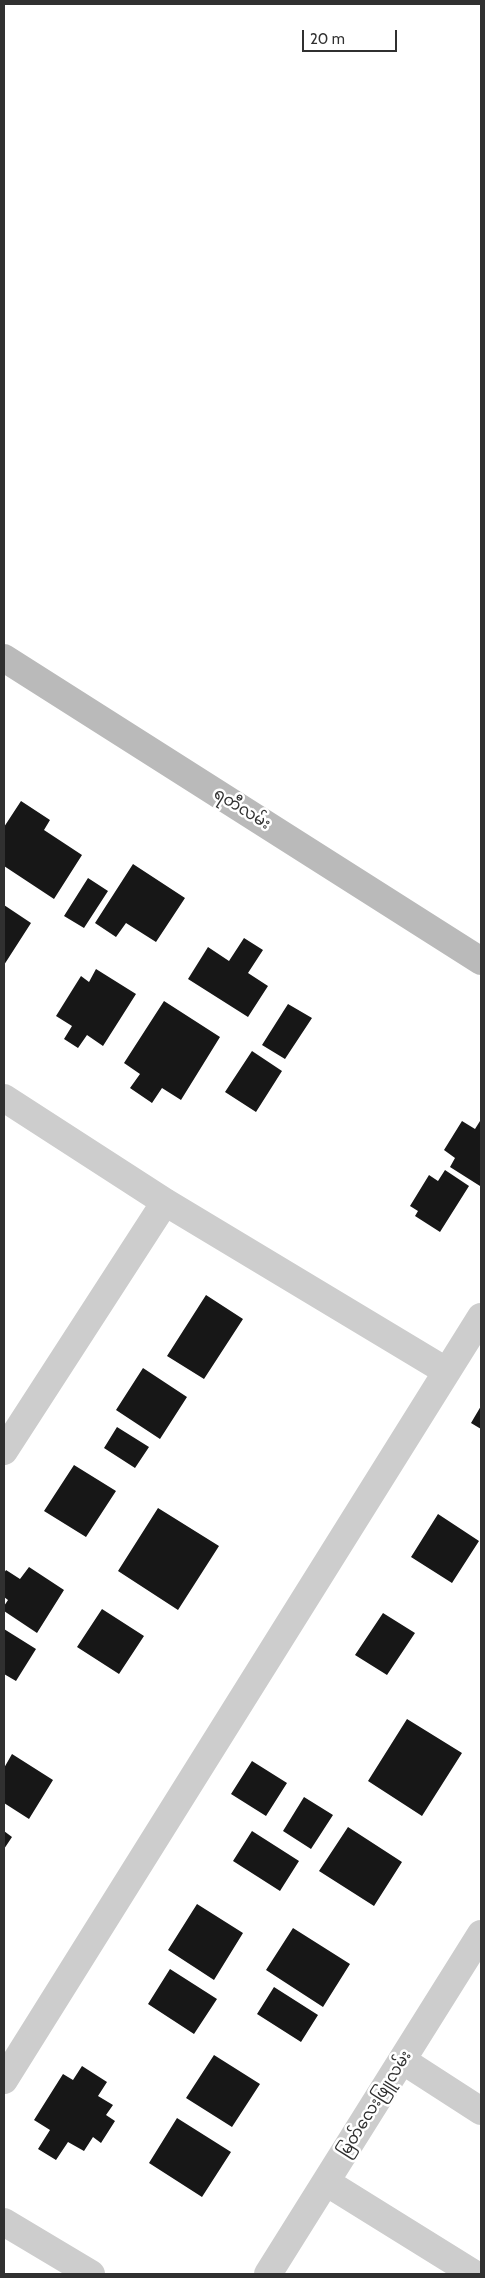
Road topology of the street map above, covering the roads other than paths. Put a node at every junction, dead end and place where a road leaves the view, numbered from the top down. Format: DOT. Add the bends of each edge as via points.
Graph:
graph roads {
  1 [pos="4,658"];
  2 [pos="481,961"];
  3 [pos="4,1098"];
  4 [pos="165,1202"];
  5 [pos="481,1316"];
  6 [pos="446,1371"];
  7 [pos="4,1451"];
  8 [pos="481,1934"];
  9 [pos="402,2060"];
  10 [pos="4,2080"];
  11 [pos="481,2111"];
  12 [pos="326,2182"];
  13 [pos="4,2222"];
  14 [pos="91,2274"];
  15 [pos="268,2274"];
  16 [pos="474,2274"];
  1 -- 2 [label="street, ရတီလမ်း"];
  3 -- 4 [label="street"];
  4 -- 6 [label="street"];
  4 -- 7 [label="street"];
  5 -- 6 [label="street"];
  6 -- 10 [label="street"];
  8 -- 9 [label="street, မြတ်လေးဖြူလမ်း"];
  9 -- 11 [label="street"];
  9 -- 12 [label="street, မြတ်လေးဖြူလမ်း"];
  12 -- 15 [label="street, မြတ်လေးဖြူလမ်း"];
  12 -- 16 [label="street"];
  13 -- 14 [label="street"];
}
